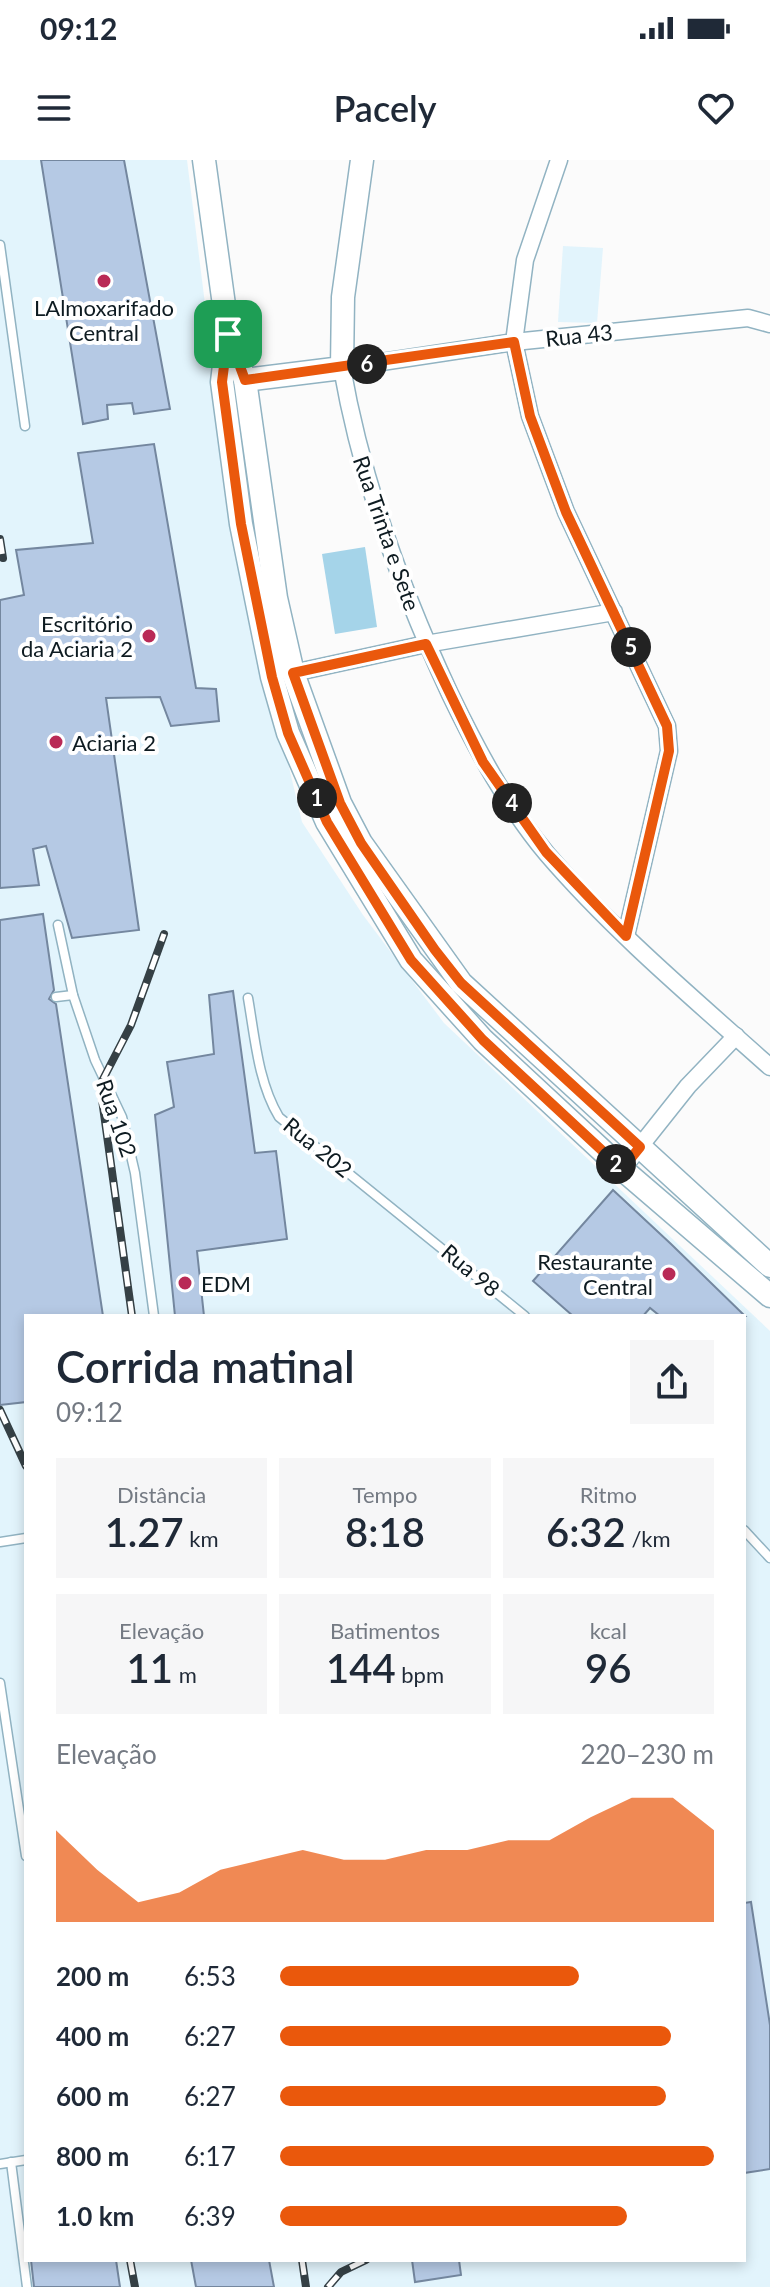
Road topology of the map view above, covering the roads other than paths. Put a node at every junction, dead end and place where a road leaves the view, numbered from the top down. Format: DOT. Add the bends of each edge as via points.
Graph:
graph roads {
  1 [pos="204,160"];
  2 [pos="362,160"];
  3 [pos="559,160"];
  4 [pos="0,245"];
  5 [pos="770,324"];
  6 [pos="228,334"];
  7 [pos="514,342"];
  8 [pos="342,368"];
  9 [pos="245,380"];
  10 [pos="25,426"];
  11 [pos="614,612"];
  12 [pos="426,644"];
  13 [pos="293,673"];
  14 [pos="336,817"];
  15 [pos="58,925"];
  16 [pos="626,936"];
  17 [pos="73,995"];
  18 [pos="56,997"];
  19 [pos="248,998"];
  20 [pos="736,1036"];
  21 [pos="770,1067"];
  22 [pos="640,1147"];
  23 [pos="622,1169"];
  24 [pos="416,1224"];
  25 [pos="770,1266"];
  26 [pos="770,1296"];
  27 [pos="154,1314"];
  28 [pos="523,1314"];
  29 [pos="746,1532"];
  30 [pos="24,1538"];
  31 [pos="0,1542"];
  32 [pos="770,1558"];
  33 [pos="0,1683"];
  34 [pos="24,1843"];
  35 [pos="24,2160"];
  36 [pos="11,2162"];
  37 [pos="0,2164"];
  38 [pos="27,2287"];
  1 -- 6 [label="main road"];
  2 -- 8 [label="main road, Rua Trinta e Sete" via="343,297"];
  3 -- 7 [label="street" via="525,260"];
  4 -- 10 [label="lane"];
  5 -- 7 [label="street, Rua 43" via="748,318"];
  6 -- 9 [label="main road"];
  6 -- 14 [label="main road" via="222,382 241,524 269,662 288,733"];
  7 -- 8 [label="street, Rua 43"];
  7 -- 11 [label="street" via="530,416 566,512"];
  8 -- 9 [label="main road, Rua 43"];
  8 -- 12 [label="street, Rua Trinta e Sete" via="353,429 385,539"];
  9 -- 13 [label="main road" via="276,598"];
  11 -- 12 [label="street"];
  11 -- 16 [label="street" via="657,700 669,751"];
  12 -- 13 [label="street"];
  12 -- 16 [label="street, Rua Trinta e Sete" via="483,762 546,852"];
  13 -- 14 [label="main road"];
  14 -- 22 [label="main road" via="461,983"];
  14 -- 23 [label="main road" via="411,960 483,1040"];
  15 -- 17 [label="lane, Rua 102"];
  16 -- 20 [label="street, Rua Trinta e Sete"];
  17 -- 18 [label="lane"];
  17 -- 27 [label="lane, Rua 102" via="122,1117"];
  19 -- 24 [label="lane, Rua 202" via="268,1099 279,1117"];
  20 -- 21 [label="street, Rua Trinta e Sete"];
  20 -- 22 [label="street"];
  22 -- 23 [label="street"];
  22 -- 25 [label="main road"];
  23 -- 26 [label="main road"];
  24 -- 28 [label="lane, Rua 98"];
  29 -- 32 [label="lane"];
  30 -- 31 [label="lane"];
  33 -- 34 [label="lane"];
  35 -- 36 [label="lane"];
  36 -- 37 [label="lane"];
  36 -- 38 [label="lane"];
}
